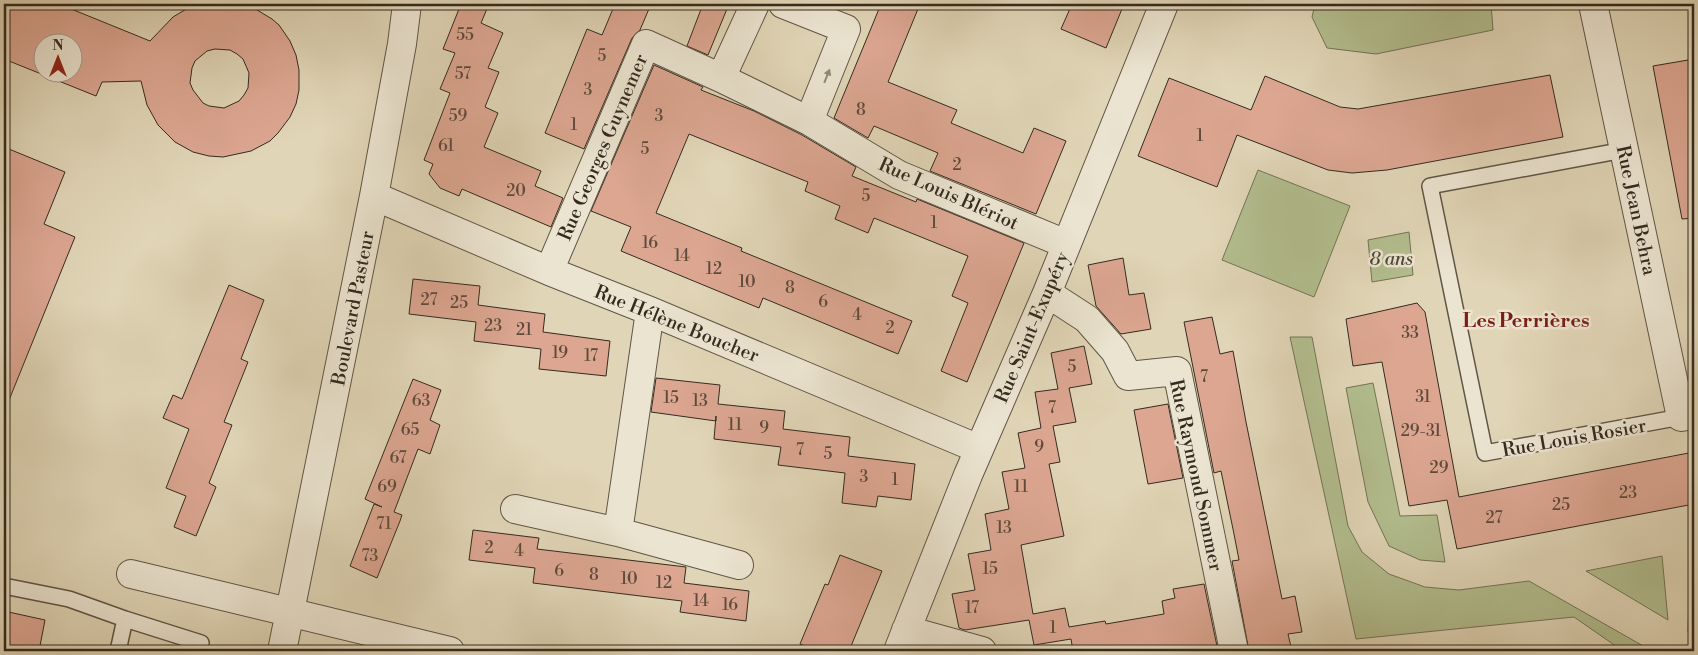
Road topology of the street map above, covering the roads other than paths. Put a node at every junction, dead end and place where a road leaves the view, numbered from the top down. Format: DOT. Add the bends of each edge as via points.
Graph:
graph roads {
  1 [pos="407,4"];
  2 [pos="755,4"];
  3 [pos="783,4"];
  4 [pos="1164,4"];
  5 [pos="1593,4"];
  6 [pos="721,78"];
  7 [pos="809,121"];
  8 [pos="1624,150"];
  9 [pos="374,196"];
  10 [pos="1066,244"];
  11 [pos="549,271"];
  12 [pos="1047,292"];
  13 [pos="650,311"];
  14 [pos="1687,416"];
  15 [pos="979,449"];
  16 [pos="514,509"];
  17 [pos="618,532"];
  18 [pos="739,565"];
  19 [pos="131,574"];
  20 [pos="4,586"];
  21 [pos="290,612"];
  22 [pos="125,619"];
  23 [pos="902,641"];
  24 [pos="118,651"];
  25 [pos="199,651"];
  26 [pos="282,651"];
  27 [pos="450,651"];
  28 [pos="982,651"];
  29 [pos="1234,651"];
  1 -- 9 [label="street, Boulevard Pasteur"];
  2 -- 6 [label="street"];
  7 -- 3 [label="street, one-way" via="846,29"];
  4 -- 10 [label="street, Rue Saint-Exupéry"];
  5 -- 8 [label="street, Rue Jean Behra"];
  6 -- 7 [label="street, Rue Louis Blériot"];
  6 -- 11 [label="street, Rue Georges Guynemer" via="646,44"];
  7 -- 10 [label="street, Rue Louis Blériot" via="899,175"];
  8 -- 14 [label="street, Rue Jean Behra"];
  8 -- 14 [label="lane, Rue Louis Rosier" via="1430,186 1485,453"];
  9 -- 11 [label="street, Rue Hélène Boucher"];
  9 -- 21 [label="street, Boulevard Pasteur"];
  10 -- 12 [label="street, Rue Saint-Exupéry"];
  11 -- 13 [label="street, Rue Hélène Boucher"];
  12 -- 15 [label="street, Rue Saint-Exupéry"];
  12 -- 29 [label="street, Rue Raymond Sommer" via="1088,319 1115,351 1128,376 1177,371"];
  13 -- 15 [label="street, Rue Hélène Boucher"];
  13 -- 17 [label="street"];
  15 -- 23 [label="street, Rue Saint-Exupéry"];
  16 -- 17 [label="street"];
  17 -- 18 [label="street"];
  19 -- 21 [label="street"];
  20 -- 22 [label="lane" via="69,599"];
  21 -- 26 [label="street, Boulevard Pasteur"];
  21 -- 27 [label="street"];
  22 -- 24 [label="lane"];
  22 -- 25 [label="lane" via="202,643"];
  23 -- 28 [label="street"];
}
